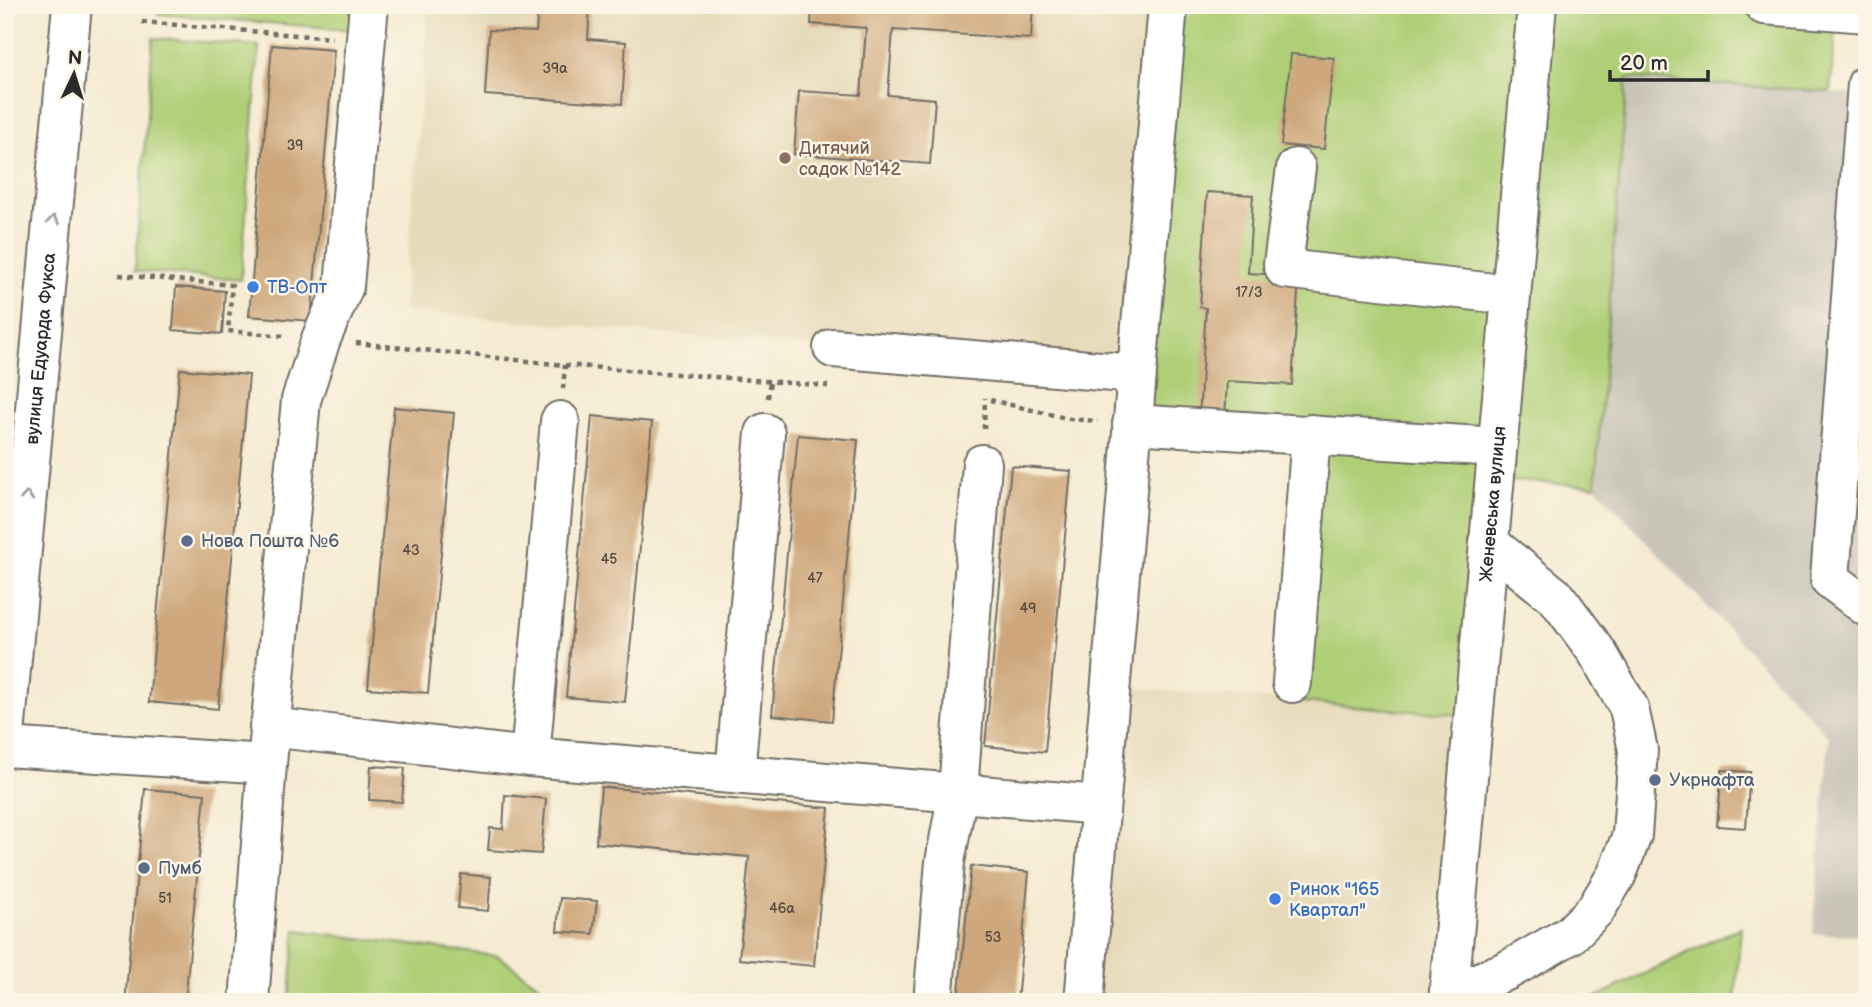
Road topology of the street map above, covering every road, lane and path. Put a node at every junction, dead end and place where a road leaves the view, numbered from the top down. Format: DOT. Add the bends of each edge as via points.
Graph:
graph roads {
  1 [pos="72,5"];
  2 [pos="1168,5"];
  3 [pos="1537,5"];
  4 [pos="1784,6"];
  5 [pos="1867,13"];
  6 [pos="142,22"];
  7 [pos="368,23"];
  8 [pos="1867,84"];
  9 [pos="1296,168"];
  10 [pos="1863,171"];
  11 [pos="119,275"];
  12 [pos="1511,295"];
  13 [pos="321,339"];
  14 [pos="833,348"];
  15 [pos="1136,374"];
  16 [pos="837,387"];
  17 [pos="971,397"];
  18 [pos="560,421"];
  19 [pos="1132,424"];
  20 [pos="765,433"];
  21 [pos="1311,434"];
  22 [pos="1497,447"];
  23 [pos="982,464"];
  24 [pos="1489,543"];
  25 [pos="11,603"];
  26 [pos="1867,607"];
  27 [pos="1292,683"];
  28 [pos="270,727"];
  29 [pos="5,735"];
  30 [pos="5,747"];
  31 [pos="530,757"];
  32 [pos="267,764"];
  33 [pos="735,774"];
  34 [pos="958,792"];
  35 [pos="1100,805"];
  36 [pos="1448,998"];
  37 [pos="249,1002"];
  38 [pos="933,1002"];
  39 [pos="1084,1002"];
  25 -- 1 [label="street, вулиця Едуарда Фукса, one-way"];
  2 -- 15 [label="street"];
  3 -- 12 [label="street, Женевська вулиця"];
  4 -- 5 [label="street"];
  6 -- 7 [label="path"];
  7 -- 13 [label="street" via="344,286"];
  8 -- 10 [label="street"];
  9 -- 12 [label="street" via="1285,269"];
  10 -- 26 [label="street" via="1830,579"];
  11 -- 13 [label="path" via="232,285 228,331"];
  12 -- 22 [label="street, Женевська вулиця"];
  13 -- 16 [label="path"];
  13 -- 28 [label="street" via="301,400"];
  14 -- 15 [label="street"];
  15 -- 19 [label="street"];
  17 -- 19 [label="path" via="1070,419"];
  18 -- 31 [label="street"];
  19 -- 21 [label="street"];
  19 -- 35 [label="street"];
  20 -- 33 [label="street"];
  21 -- 22 [label="street"];
  21 -- 27 [label="street"];
  22 -- 24 [label="street, Женевська вулиця"];
  23 -- 34 [label="street"];
  24 -- 36 [label="street, Женевська вулиця"];
  24 -- 36 [label="street" via="1557,598 1597,652 1629,708 1638,750 1632,835 1597,909 1570,935"];
  25 -- 29 [label="street, вулиця Едуарда Фукса"];
  28 -- 31 [label="street"];
  28 -- 32 [label="street"];
  30 -- 32 [label="street"];
  31 -- 33 [label="street"];
  32 -- 37 [label="street"];
  33 -- 34 [label="street"];
  34 -- 35 [label="street"];
  34 -- 38 [label="street" via="945,862"];
  35 -- 39 [label="street"];
}
